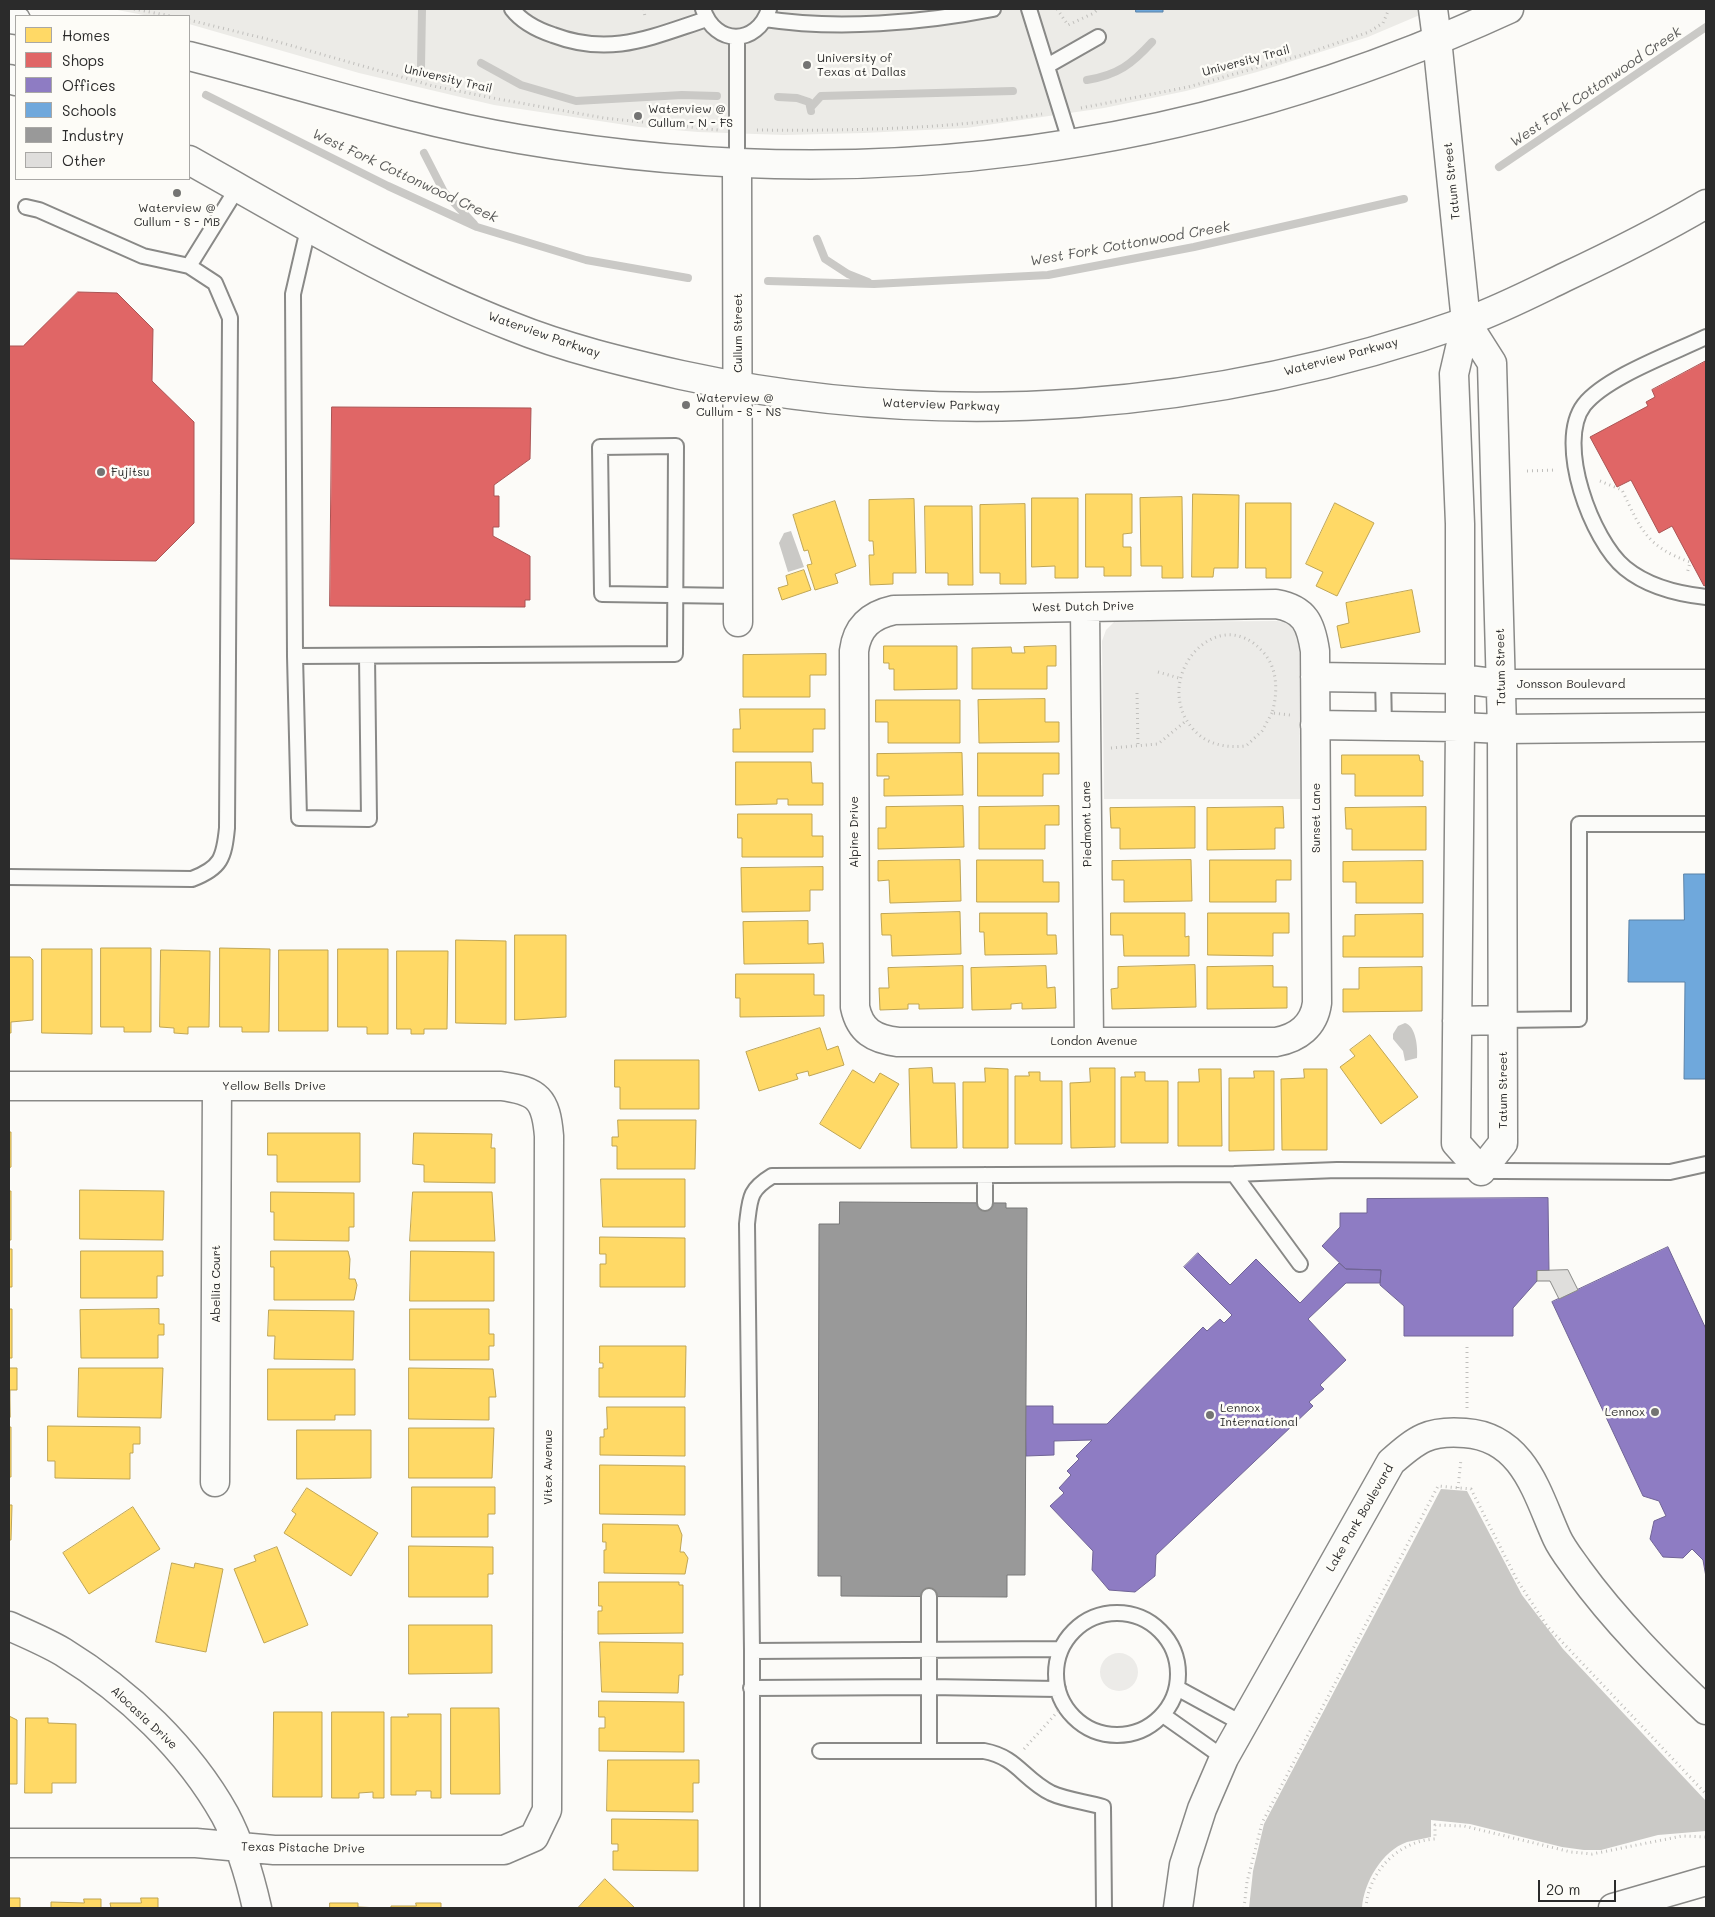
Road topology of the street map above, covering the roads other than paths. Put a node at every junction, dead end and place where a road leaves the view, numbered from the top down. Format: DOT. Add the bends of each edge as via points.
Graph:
graph roads {
  1 [pos="512,9"];
  2 [pos="993,9"];
  3 [pos="1029,9"];
  4 [pos="1432,9"];
  5 [pos="1508,9"];
  6 [pos="705,14"];
  7 [pos="767,14"];
  8 [pos="737,37"];
  9 [pos="1098,37"];
  10 [pos="1437,40"];
  11 [pos="190,56"];
  12 [pos="1047,66"];
  13 [pos="1071,144"];
  14 [pos="190,161"];
  15 [pos="737,164"];
  16 [pos="238,188"];
  17 [pos="1706,204"];
  18 [pos="26,207"];
  19 [pos="308,229"];
  20 [pos="189,266"];
  21 [pos="1466,322"];
  22 [pos="1706,337"];
  23 [pos="738,387"];
  24 [pos="675,595"];
  25 [pos="1706,596"];
  26 [pos="1085,608"];
  27 [pos="738,609"];
  28 [pos="1302,614"];
  29 [pos="865,624"];
  30 [pos="295,656"];
  31 [pos="367,656"];
  32 [pos="1316,677"];
  33 [pos="1383,677"];
  34 [pos="1460,679"];
  35 [pos="1501,684"];
  36 [pos="1706,684"];
  37 [pos="1316,721"];
  38 [pos="1384,726"];
  39 [pos="1460,727"];
  40 [pos="1706,727"];
  41 [pos="1502,729"];
  42 [pos="1706,824"];
  43 [pos="9,877"];
  44 [pos="1503,1020"];
  45 [pos="1458,1021"];
  46 [pos="1310,1024"];
  47 [pos="872,1036"];
  48 [pos="1089,1041"];
  49 [pos="9,1086"];
  50 [pos="217,1086"];
  51 [pos="537,1096"];
  52 [pos="1706,1164"];
  53 [pos="1481,1172"];
  54 [pos="1234,1174"];
  55 [pos="985,1175"];
  56 [pos="985,1203"];
  57 [pos="1300,1264"];
  58 [pos="215,1482"];
  59 [pos="929,1596"];
  60 [pos="9,1626"];
  61 [pos="1061,1649"];
  62 [pos="752,1651"];
  63 [pos="929,1651"];
  64 [pos="929,1686"];
  65 [pos="751,1688"];
  66 [pos="1177,1688"];
  67 [pos="1058,1689"];
  68 [pos="1706,1710"];
  69 [pos="1163,1715"];
  70 [pos="1243,1724"];
  71 [pos="820,1751"];
  72 [pos="929,1751"];
  73 [pos="1224,1758"];
  74 [pos="534,1837"];
  75 [pos="9,1843"];
  76 [pos="238,1847"];
  77 [pos="1706,1881"];
  78 [pos="257,1908"];
  79 [pos="752,1908"];
  80 [pos="1104,1908"];
  81 [pos="1178,1908"];
  82 [pos="1613,1908"];
  1 -- 6 [label="lane" via="517,16 541,31 592,46 636,41"];
  2 -- 7 [label="lane" via="910,21 799,24"];
  3 -- 12 [label="lane"];
  4 -- 10 [label="street, Tatum Street"];
  5 -- 10 [label="street"];
  6 -- 8 [label="lane" via="720,32"];
  7 -- 8 [label="lane" via="754,32"];
  8 -- 15 [label="lane"];
  9 -- 12 [label="lane"];
  10 -- 13 [label="street" via="1321,83 1232,111"];
  10 -- 21 [label="street, Tatum Street"];
  11 -- 15 [label="street" via="412,118 519,139 643,157"];
  12 -- 13 [label="lane"];
  13 -- 15 [label="street" via="1012,153 868,165"];
  14 -- 16 [label="street, Waterview Parkway"];
  15 -- 23 [label="street, Cullum Street"];
  16 -- 19 [label="street, Waterview Parkway"];
  16 -- 20 [label="lane"];
  17 -- 21 [label="street, Waterview Parkway" via="1652,235"];
  18 -- 20 [label="lane" via="143,256"];
  19 -- 23 [label="street, Waterview Parkway" via="397,276 514,328 647,367"];
  19 -- 30 [label="lane" via="293,294"];
  20 -- 43 [label="lane" via="215,283 230,318 225,847 218,865 192,879"];
  21 -- 23 [label="street, Waterview Parkway" via="1312,367 1135,400 1065,406 886,404"];
  21 -- 34 [label="street, Tatum Street" via="1454,374 1460,524"];
  21 -- 35 [label="street, Tatum Street" via="1492,363"];
  22 -- 25 [label="lane" via="1599,392 1584,406 1574,425 1579,480 1586,504 1601,537 1624,567 1642,580 1681,594"];
  23 -- 27 [label="street, Cullum Street"];
  24 -- 24 [label="lane" via="602,594 600,447 676,446"];
  24 -- 27 [label="lane"];
  24 -- 31 [label="lane" via="675,654"];
  26 -- 28 [label="street, West Dutch Drive" via="1276,604"];
  26 -- 29 [label="street, West Dutch Drive" via="894,610 873,617"];
  26 -- 48 [label="street, Piedmont Lane"];
  28 -- 32 [label="street, Sunset Lane" via="1311,629"];
  29 -- 47 [label="street, Alpine Drive" via="857,634 854,651 855,1007 860,1024"];
  30 -- 31 [label="lane"];
  30 -- 31 [label="lane" via="299,818 369,819"];
  32 -- 33 [label="street, Jonsson Boulevard"];
  32 -- 37 [label="street, Sunset Lane"];
  33 -- 34 [label="street, Jonsson Boulevard"];
  33 -- 38 [label="lane"];
  34 -- 35 [label="street, Jonsson Boulevard"];
  34 -- 39 [label="street, Tatum Street"];
  35 -- 36 [label="street, Jonsson Boulevard"];
  35 -- 41 [label="street, Tatum Street"];
  37 -- 38 [label="street"];
  37 -- 46 [label="street, Sunset Lane" via="1317,1003 1316,1016"];
  38 -- 39 [label="street"];
  39 -- 41 [label="street"];
  39 -- 45 [label="street, Tatum Street"];
  40 -- 41 [label="street"];
  41 -- 44 [label="street, Tatum Street"];
  42 -- 44 [label="lane" via="1579,824 1579,1019"];
  44 -- 45 [label="street"];
  44 -- 53 [label="street, Tatum Street" via="1503,1143"];
  45 -- 53 [label="street, Tatum Street" via="1456,1143"];
  46 -- 48 [label="street, London Avenue" via="1290,1040 1276,1042"];
  47 -- 48 [label="street, London Avenue" via="898,1042"];
  49 -- 50 [label="street, Yellow Bells Drive"];
  50 -- 51 [label="street, Yellow Bells Drive" via="501,1086 522,1089"];
  50 -- 58 [label="street, Abellia Court"];
  51 -- 74 [label="street, Vitex Avenue" via="547,1113 550,1136 547,1810"];
  52 -- 53 [label="lane" via="1670,1172"];
  53 -- 54 [label="lane" via="1337,1170"];
  54 -- 55 [label="lane"];
  54 -- 57 [label="lane"];
  55 -- 56 [label="lane"];
  55 -- 62 [label="lane" via="772,1176 757,1185 750,1201 747,1224"];
  59 -- 63 [label="lane"];
  60 -- 76 [label="street, Alocasia Drive" via="63,1652 98,1677 164,1734 199,1776 225,1816"];
  61 -- 63 [label="lane"];
  61 -- 66 [label="lane" via="1072,1632 1087,1620 1106,1613 1126,1612 1146,1619 1162,1631 1173,1648 1178,1667"];
  61 -- 67 [label="lane" via="1056,1670"];
  62 -- 63 [label="lane"];
  62 -- 65 [label="lane"];
  63 -- 64 [label="lane"];
  64 -- 65 [label="lane"];
  64 -- 67 [label="lane"];
  64 -- 72 [label="lane"];
  65 -- 79 [label="lane"];
  66 -- 69 [label="lane"];
  66 -- 70 [label="lane"];
  67 -- 69 [label="lane" via="1064,1705 1084,1725 1111,1735 1140,1731"];
  68 -- 70 [label="street, Lake Park Boulevard" via="1644,1649 1579,1570 1558,1540 1532,1480 1518,1458 1497,1442 1471,1433 1447,1431 1417,1440 1391,1462"];
  69 -- 73 [label="lane"];
  70 -- 73 [label="street, Lake Park Boulevard"];
  71 -- 72 [label="lane"];
  72 -- 80 [label="lane" via="1000,1754 1052,1793 1103,1807"];
  73 -- 81 [label="street, Lake Park Boulevard" via="1202,1809 1184,1865"];
  74 -- 76 [label="street, Texas Pistache Drive" via="504,1850 274,1850"];
  75 -- 76 [label="street, Texas Pistache Drive" via="196,1843"];
  76 -- 78 [label="street, Alocasia Drive"];
  77 -- 82 [label="street"];
}
